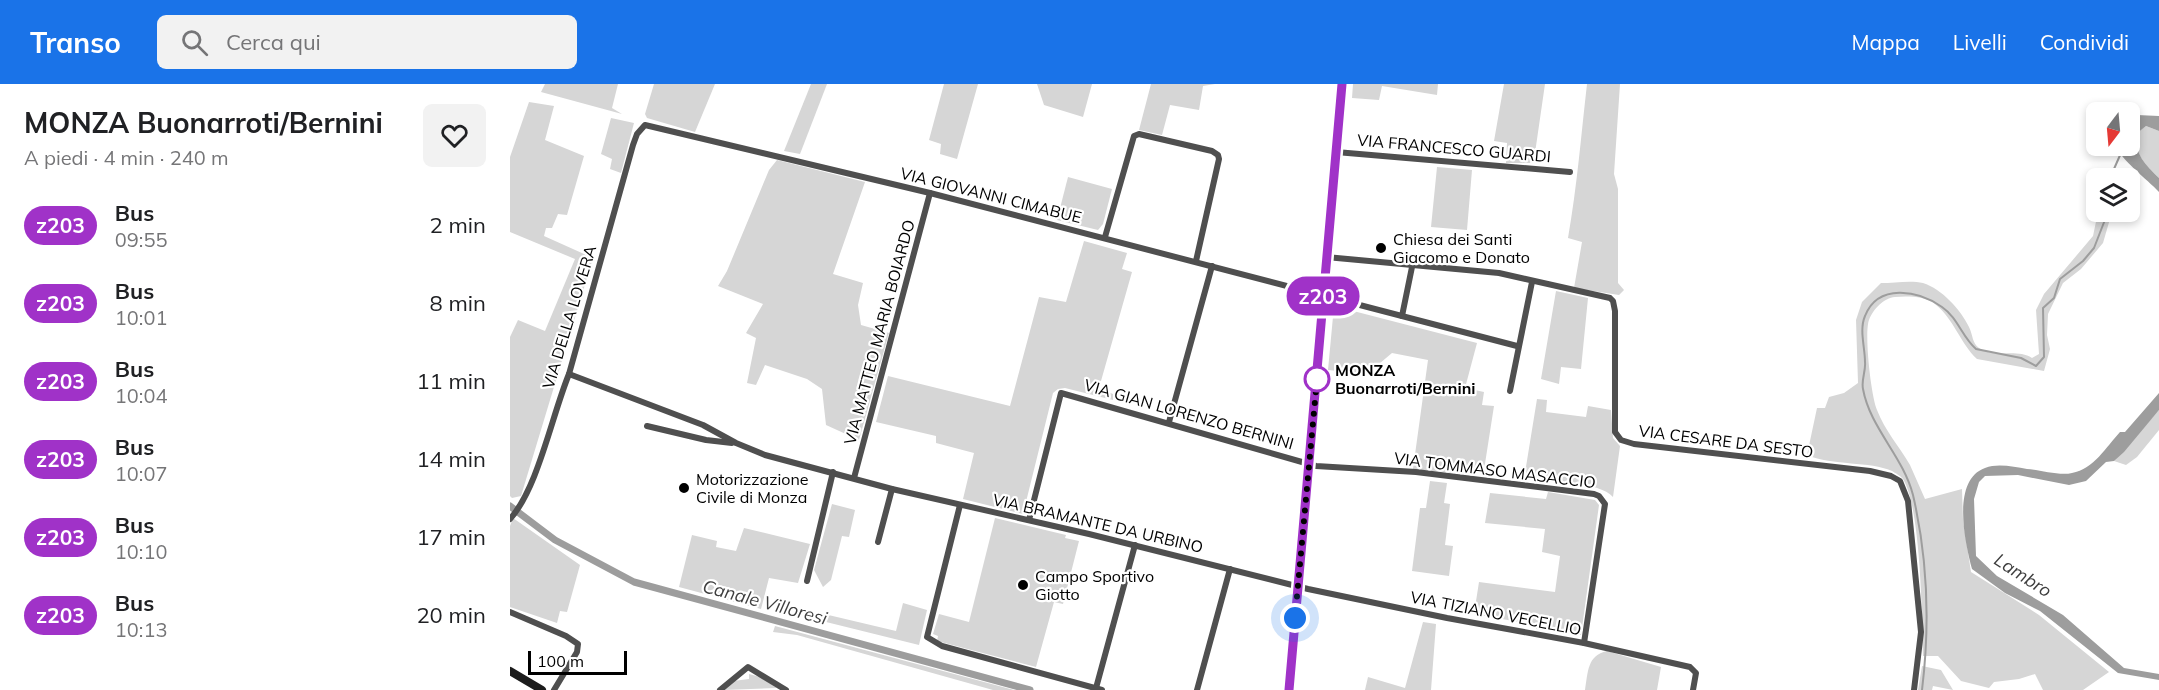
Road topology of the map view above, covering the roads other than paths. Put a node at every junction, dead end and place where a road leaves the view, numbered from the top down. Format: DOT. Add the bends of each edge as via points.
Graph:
graph roads {
  1 [pos="1342,84"];
  2 [pos="651,125"];
  3 [pos="1336,152"];
  4 [pos="1570,172"];
  5 [pos="930,193"];
  6 [pos="1105,237"];
  7 [pos="1326,257"];
  8 [pos="1196,261"];
  9 [pos="1212,266"];
  10 [pos="1412,267"];
  11 [pos="1532,282"];
  12 [pos="1323,296"];
  13 [pos="1402,316"];
  14 [pos="1517,346"];
  15 [pos="569,374"];
  16 [pos="1510,391"];
  17 [pos="1170,423"];
  18 [pos="647,426"];
  19 [pos="736,443"];
  20 [pos="1309,464"];
  21 [pos="833,472"];
  22 [pos="854,478"];
  23 [pos="892,489"];
  24 [pos="960,505"];
  25 [pos="511,518"];
  26 [pos="1029,520"];
  27 [pos="878,542"];
  28 [pos="1135,546"];
  29 [pos="1230,569"];
  30 [pos="807,581"];
  31 [pos="1298,586"];
  32 [pos="510,612"];
  33 [pos="1584,643"];
  34 [pos="510,671"];
  35 [pos="1099,689"];
  36 [pos="543,690"];
  37 [pos="554,690"];
  38 [pos="720,690"];
  39 [pos="786,690"];
  40 [pos="1197,690"];
  41 [pos="1289,690"];
  42 [pos="1693,690"];
  43 [pos="1914,690"];
  1 -- 3 [label="street"];
  2 -- 5 [label="street, VIA GIOVANNI CIMABUE"];
  2 -- 15 [label="street, VIA DELLA LOVERA" via="641,128 633,145"];
  3 -- 4 [label="street, VIA FRANCESCO GUARDI"];
  3 -- 7 [label="street"];
  5 -- 6 [label="street, VIA GIOVANNI CIMABUE"];
  5 -- 22 [label="street, VIA MATTEO MARIA BOIARDO"];
  6 -- 8 [label="street, VIA GIOVANNI CIMABUE"];
  6 -- 8 [label="street" via="1134,136 1218,155"];
  7 -- 10 [label="street"];
  7 -- 12 [label="street"];
  8 -- 9 [label="street, VIA GIOVANNI CIMABUE"];
  9 -- 12 [label="street, VIA GIOVANNI CIMABUE"];
  9 -- 17 [label="street"];
  10 -- 11 [label="street" via="1499,273"];
  10 -- 13 [label="street"];
  11 -- 14 [label="street"];
  11 -- 43 [label="street, VIA CESARE DA SESTO" via="1613,301 1615,432 1621,440 1870,471 1900,481 1908,501 1921,632"];
  12 -- 13 [label="street, VIA GIOVANNI CIMABUE"];
  12 -- 20 [label="street"];
  13 -- 14 [label="street, VIA GIOVANNI CIMABUE"];
  14 -- 16 [label="street"];
  15 -- 19 [label="street, VIA BRAMANTE DA URBINO" via="703,425"];
  15 -- 25 [label="street, VIA DELLA LOVERA" via="521,507"];
  17 -- 20 [label="street, VIA GIAN LORENZO BERNINI"];
  17 -- 26 [label="street, VIA GIAN LORENZO BERNINI" via="1061,393"];
  18 -- 19 [label="street, VIA BRAMANTE DA URBINO"];
  19 -- 21 [label="street, VIA BRAMANTE DA URBINO" via="765,455"];
  20 -- 31 [label="street"];
  20 -- 33 [label="street, VIA TOMMASO MASACCIO" via="1416,472 1599,496 1605,504"];
  21 -- 22 [label="street, VIA BRAMANTE DA URBINO"];
  21 -- 30 [label="street"];
  22 -- 23 [label="street, VIA BRAMANTE DA URBINO"];
  23 -- 24 [label="street, VIA BRAMANTE DA URBINO"];
  23 -- 27 [label="street"];
  24 -- 26 [label="street, VIA BRAMANTE DA URBINO"];
  24 -- 35 [label="street" via="927,637 932,643"];
  26 -- 28 [label="street, VIA BRAMANTE DA URBINO"];
  28 -- 29 [label="street, VIA BRAMANTE DA URBINO"];
  28 -- 35 [label="street"];
  29 -- 31 [label="street, VIA BRAMANTE DA URBINO"];
  29 -- 40 [label="street"];
  31 -- 33 [label="street, VIA TIZIANO VECELLIO"];
  31 -- 41 [label="street"];
  32 -- 37 [label="street" via="578,644"];
  33 -- 42 [label="street, VIA TIZIANO VECELLIO" via="1690,668 1696,673"];
  34 -- 36 [label="street"];
  38 -- 39 [label="street" via="748,668"];
}
